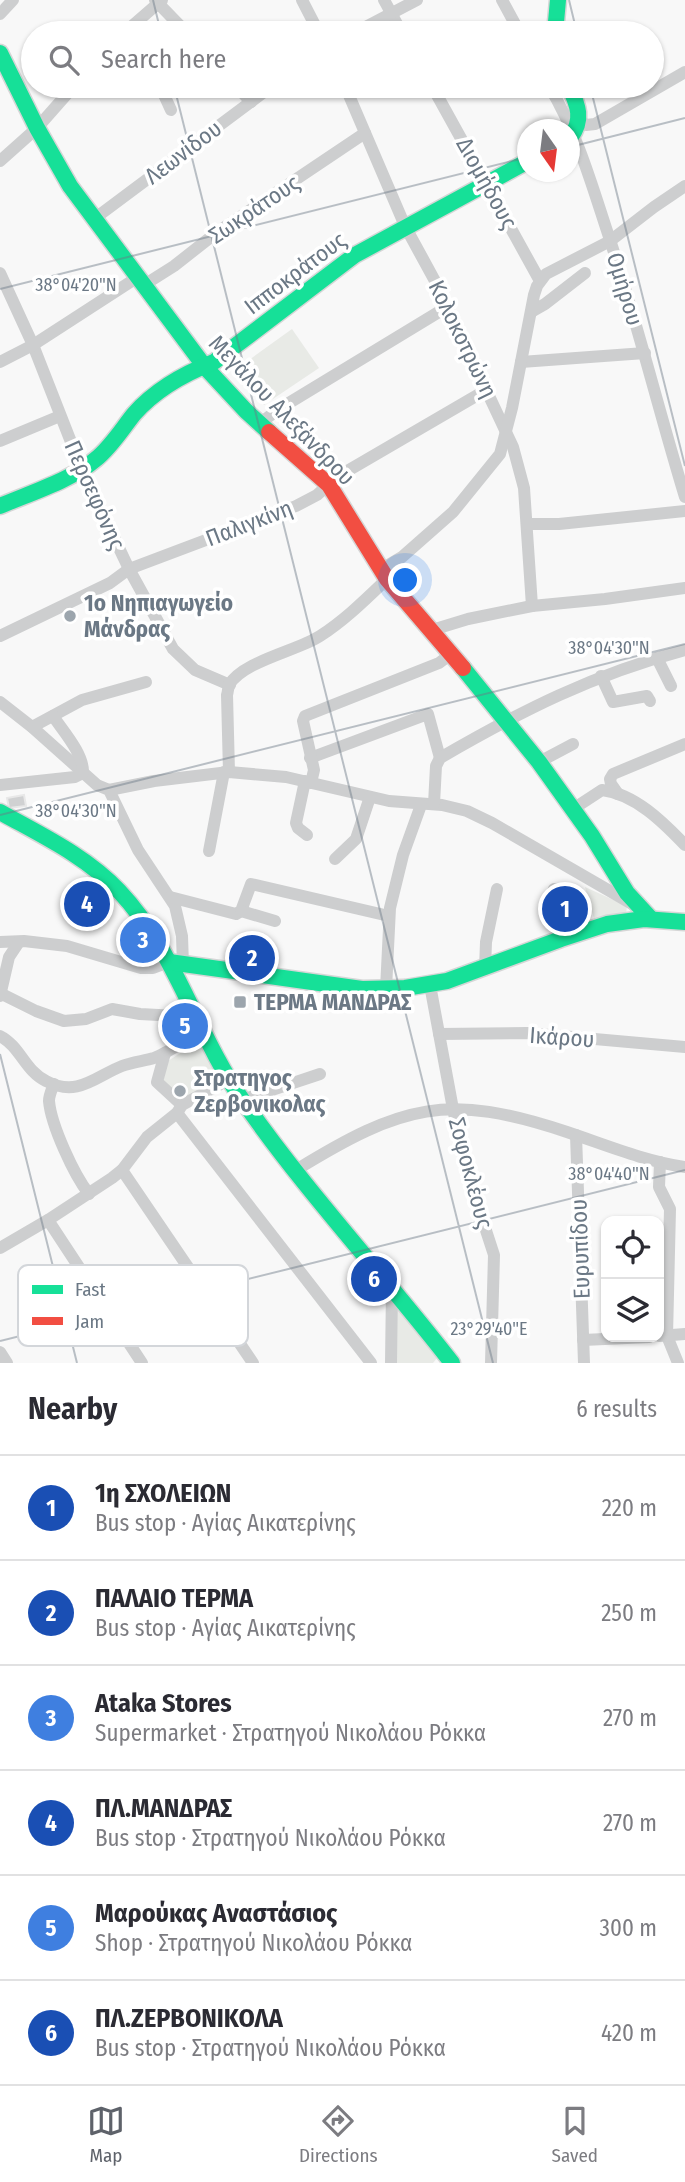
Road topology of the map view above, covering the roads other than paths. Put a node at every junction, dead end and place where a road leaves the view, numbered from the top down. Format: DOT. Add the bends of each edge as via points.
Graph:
graph roads {
  1 [pos="13,0"];
  2 [pos="302,0"];
  3 [pos="384,0"];
  4 [pos="418,0"];
  5 [pos="502,0"];
  6 [pos="558,0"];
  7 [pos="158,1"];
  8 [pos="392,13"];
  9 [pos="0,14"];
  10 [pos="138,21"];
  11 [pos="176,21"];
  12 [pos="313,21"];
  13 [pos="377,21"];
  14 [pos="396,21"];
  15 [pos="513,21"];
  16 [pos="556,21"];
  17 [pos="0,53"];
  18 [pos="685,72"];
  19 [pos="664,84"];
  20 [pos="21,96"];
  21 [pos="22,98"];
  22 [pos="63,98"];
  23 [pos="166,98"];
  24 [pos="247,98"];
  25 [pos="256,98"];
  26 [pos="350,98"];
  27 [pos="439,98"];
  28 [pos="556,98"];
  29 [pos="574,98"];
  30 [pos="640,98"];
  31 [pos="251,102"];
  32 [pos="171,110"];
  33 [pos="568,119"];
  34 [pos="578,119"];
  35 [pos="37,128"];
  36 [pos="580,128"];
  37 [pos="366,134"];
  38 [pos="580,147"];
  39 [pos="0,161"];
  40 [pos="517,167"];
  41 [pos="488,183"];
  42 [pos="685,186"];
  43 [pos="94,219"];
  44 [pos="405,226"];
  45 [pos="610,241"];
  46 [pos="0,273"];
  47 [pos="585,273"];
  48 [pos="141,281"];
  49 [pos="540,281"];
  50 [pos="447,307"];
  51 [pos="531,312"];
  52 [pos="33,345"];
  53 [pos="645,353"];
  54 [pos="0,362"];
  55 [pos="521,362"];
  56 [pos="205,367"];
  57 [pos="488,389"];
  58 [pos="61,416"];
  59 [pos="259,424"];
  60 [pos="506,432"];
  61 [pos="0,441"];
  62 [pos="82,470"];
  63 [pos="329,485"];
  64 [pos="685,497"];
  65 [pos="0,506"];
  66 [pos="685,511"];
  67 [pos="527,524"];
  68 [pos="130,569"];
  69 [pos="384,574"];
  70 [pos="685,588"];
  71 [pos="531,606"];
  72 [pos="432,630"];
  73 [pos="0,636"];
  74 [pos="685,650"];
  75 [pos="451,654"];
  76 [pos="657,658"];
  77 [pos="601,676"];
  78 [pos="146,682"];
  79 [pos="230,685"];
  80 [pos="671,686"];
  81 [pos="650,701"];
  82 [pos="0,702"];
  83 [pos="53,716"];
  84 [pos="506,720"];
  85 [pos="32,727"];
  86 [pos="573,744"];
  87 [pos="685,744"];
  88 [pos="310,758"];
  89 [pos="440,758"];
  90 [pos="539,762"];
  91 [pos="226,772"];
  92 [pos="83,773"];
  93 [pos="308,782"];
  94 [pos="0,785"];
  95 [pos="109,790"];
  96 [pos="618,793"];
  97 [pos="370,797"];
  98 [pos="428,804"];
  99 [pos="573,809"];
  100 [pos="0,812"];
  101 [pos="307,835"];
  102 [pos="685,845"];
  103 [pos="209,851"];
  104 [pos="335,859"];
  105 [pos="497,889"];
  106 [pos="554,889"];
  107 [pos="170,897"];
  108 [pos="638,906"];
  109 [pos="241,911"];
  110 [pos="389,916"];
  111 [pos="651,919"];
  112 [pos="275,921"];
  113 [pos="685,922"];
  114 [pos="565,937"];
  115 [pos="0,942"];
  116 [pos="19,942"];
  117 [pos="176,964"];
  118 [pos="485,970"];
  119 [pos="430,985"];
  120 [pos="386,989"];
  121 [pos="0,994"];
  122 [pos="193,1011"];
  123 [pos="201,1031"];
  124 [pos="439,1034"];
  125 [pos="0,1036"];
  126 [pos="685,1047"];
  127 [pos="165,1053"];
  128 [pos="320,1074"];
  129 [pos="228,1080"];
  130 [pos="54,1084"];
  131 [pos="242,1100"];
  132 [pos="179,1109"];
  133 [pos="453,1109"];
  134 [pos="576,1135"];
  135 [pos="660,1162"];
  136 [pos="685,1167"];
  137 [pos="122,1170"];
  138 [pos="296,1170"];
  139 [pos="89,1194"];
  140 [pos="670,1209"];
  141 [pos="685,1215"];
  142 [pos="48,1220"];
  143 [pos="0,1248"];
  144 [pos="78,1265"];
  145 [pos="186,1265"];
  146 [pos="392,1288"];
  147 [pos="664,1318"];
  148 [pos="685,1334"];
  149 [pos="664,1336"];
  150 [pos="664,1338"];
  151 [pos="601,1339"];
  152 [pos="583,1340"];
  153 [pos="131,1346"];
  154 [pos="241,1346"];
  155 [pos="0,1352"];
  156 [pos="446,1361"];
  157 [pos="7,1363"];
  158 [pos="142,1363"];
  159 [pos="253,1363"];
  160 [pos="371,1363"];
  161 [pos="391,1363"];
  162 [pos="491,1363"];
  163 [pos="584,1363"];
  164 [pos="678,1363"];
  1 -- 9 [label="street"];
  2 -- 12 [label="street"];
  3 -- 8 [label="street"];
  4 -- 8 [label="street"];
  5 -- 15 [label="street"];
  6 -- 16 [label="street"];
  7 -- 10 [label="street"];
  7 -- 11 [label="street"];
  8 -- 13 [label="street"];
  8 -- 14 [label="street"];
  17 -- 20 [label="street, Μεγάλου Αλεξάνδρου"];
  18 -- 19 [label="street"];
  21 -- 35 [label="street, Μεγάλου Αλεξάνδρου"];
  22 -- 35 [label="street"];
  23 -- 32 [label="street"];
  24 -- 31 [label="street"];
  25 -- 31 [label="street, Λεωνίδου"];
  26 -- 37 [label="street, Κολοκοτρώνη"];
  27 -- 41 [label="street, Διομήδους"];
  28 -- 33 [label="street, Ομήρου"];
  29 -- 34 [label="street"];
  30 -- 36 [label="street"];
  31 -- 43 [label="street, Λεωνίδου"];
  35 -- 39 [label="street"];
  35 -- 43 [label="street, Μεγάλου Αλεξάνδρου"];
  37 -- 44 [label="street, Κολοκοτρώνη"];
  37 -- 48 [label="street, Σωκράτους" via="174,266"];
  38 -- 45 [label="street, Ομήρου"];
  40 -- 41 [label="street, Ιπποκράτους"];
  41 -- 44 [label="street, Ιπποκράτους"];
  41 -- 49 [label="street, Διομήδους"];
  42 -- 45 [label="street"];
  43 -- 48 [label="street, Μεγάλου Αλεξάνδρου"];
  44 -- 50 [label="street, Κολοκοτρώνη"];
  44 -- 56 [label="street, Ιπποκράτους" via="355,256"];
  45 -- 49 [label="street" via="545,274"];
  45 -- 53 [label="street, Ομήρου"];
  46 -- 52 [label="street, Περσεφόνης"];
  47 -- 51 [label="street"];
  48 -- 52 [label="street, Σωκράτους"];
  48 -- 56 [label="street, Μεγάλου Αλεξάνδρου"];
  49 -- 51 [label="street"];
  50 -- 57 [label="street, Κολοκοτρώνη"];
  50 -- 59 [label="street"];
  51 -- 55 [label="street"];
  52 -- 54 [label="street, Σωκράτους"];
  52 -- 58 [label="street, Περσεφόνης"];
  53 -- 55 [label="street"];
  53 -- 64 [label="street, Ομήρου"];
  55 -- 60 [label="street"];
  56 -- 59 [label="street, Μεγάλου Αλεξάνδρου"];
  56 -- 62 [label="street, Ιπποκράτους" via="162,387"];
  57 -- 60 [label="street, Κολοκοτρώνη"];
  57 -- 63 [label="street, Παλιγκίνη"];
  58 -- 61 [label="street"];
  58 -- 62 [label="street, Περσεφόνης"];
  59 -- 63 [label="street, Μεγάλου Αλεξάνδρου"];
  60 -- 67 [label="street, Κολοκοτρώνη" via="520,467"];
  60 -- 69 [label="street" via="500,454 453,512"];
  62 -- 65 [label="street, Ιπποκράτους"];
  62 -- 68 [label="street, Περσεφόνης"];
  63 -- 68 [label="street, Παλιγκίνη" via="255,523"];
  63 -- 69 [label="street, Μεγάλου Αλεξάνδρου"];
  66 -- 67 [label="street"];
  67 -- 71 [label="street, Κολοκοτρώνη"];
  68 -- 73 [label="street, Παλιγκίνη"];
  68 -- 79 [label="street, Περσεφόνης" via="178,655 207,677"];
  69 -- 72 [label="street, Μεγάλου Αλεξάνδρου"];
  69 -- 79 [label="street" via="346,617 302,646 253,666"];
  70 -- 71 [label="street"];
  71 -- 72 [label="street"];
  72 -- 75 [label="street, Μεγάλου Αλεξάνδρου"];
  74 -- 76 [label="street"];
  75 -- 84 [label="street, Μεγάλου Αλεξάνδρου"];
  75 -- 88 [label="street" via="439,663 305,716"];
  76 -- 77 [label="street"];
  76 -- 80 [label="street"];
  77 -- 81 [label="street" via="613,702 647,696"];
  77 -- 84 [label="street"];
  78 -- 83 [label="street" via="82,701"];
  79 -- 91 [label="street"];
  82 -- 85 [label="street"];
  83 -- 85 [label="street"];
  83 -- 92 [label="street" via="80,758"];
  84 -- 89 [label="street"];
  84 -- 90 [label="street, Μεγάλου Αλεξάνδρου"];
  85 -- 92 [label="street"];
  86 -- 90 [label="street"];
  87 -- 96 [label="street" via="613,774 611,785"];
  88 -- 89 [label="street" via="428,714"];
  88 -- 93 [label="street" via="314,771"];
  89 -- 98 [label="street"];
  90 -- 99 [label="street, Μεγάλου Αλεξάνδρου"];
  91 -- 93 [label="street"];
  91 -- 95 [label="street"];
  91 -- 103 [label="street"];
  92 -- 94 [label="street"];
  92 -- 95 [label="street"];
  93 -- 97 [label="street"];
  93 -- 101 [label="street" via="296,823"];
  95 -- 107 [label="street" via="138,850"];
  96 -- 99 [label="street" via="602,790"];
  96 -- 102 [label="street" via="659,819"];
  97 -- 98 [label="street"];
  97 -- 104 [label="street" via="356,839"];
  98 -- 108 [label="street" via="467,811 492,823"];
  98 -- 110 [label="street" via="403,855"];
  99 -- 108 [label="street, Μεγάλου Αλεξάνδρου"];
  100 -- 117 [label="street" via="77,857 119,891"];
  105 -- 118 [label="street"];
  106 -- 114 [label="street" via="550,897"];
  107 -- 109 [label="street" via="229,913"];
  107 -- 117 [label="street" via="178,915"];
  108 -- 111 [label="street, Μεγάλου Αλεξάνδρου"];
  109 -- 110 [label="street" via="251,884"];
  109 -- 112 [label="street"];
  110 -- 120 [label="street"];
  111 -- 113 [label="street"];
  111 -- 114 [label="street" via="605,925"];
  114 -- 118 [label="street"];
  115 -- 116 [label="street"];
  116 -- 117 [label="street" via="67,946 141,968"];
  116 -- 121 [label="street" via="9,957"];
  117 -- 120 [label="street"];
  117 -- 122 [label="street"];
  118 -- 119 [label="street"];
  119 -- 120 [label="street"];
  119 -- 124 [label="street, Σοφοκλέους"];
  121 -- 122 [label="street" via="64,1021 112,1009 177,1016"];
  122 -- 123 [label="street"];
  123 -- 127 [label="street"];
  123 -- 129 [label="street"];
  124 -- 126 [label="street, Ικάρου" via="527,1033"];
  124 -- 133 [label="street, Σοφοκλέους"];
  125 -- 130 [label="street" via="13,1044 32,1071"];
  127 -- 130 [label="street" via="118,1067 89,1084"];
  127 -- 132 [label="street" via="157,1082"];
  128 -- 131 [label="street"];
  129 -- 131 [label="street"];
  129 -- 132 [label="street"];
  130 -- 139 [label="street" via="49,1101 54,1118 72,1167"];
  131 -- 138 [label="street"];
  132 -- 137 [label="street" via="147,1137"];
  132 -- 160 [label="street"];
  133 -- 134 [label="street" via="512,1115"];
  133 -- 138 [label="street" via="432,1109 390,1120 343,1141"];
  133 -- 162 [label="street, Σοφοκλέους" via="467,1172 494,1255"];
  134 -- 135 [label="street"];
  134 -- 152 [label="street, Ευρυπίδου"];
  135 -- 136 [label="street"];
  135 -- 140 [label="street" via="659,1187"];
  137 -- 139 [label="street"];
  137 -- 145 [label="street"];
  138 -- 146 [label="street"];
  139 -- 142 [label="street"];
  140 -- 141 [label="street"];
  140 -- 147 [label="street"];
  142 -- 143 [label="street"];
  142 -- 144 [label="street"];
  146 -- 156 [label="street"];
  146 -- 161 [label="street"];
  148 -- 149 [label="street"];
  150 -- 164 [label="street"];
  151 -- 152 [label="street"];
  152 -- 163 [label="street, Ευρυπίδου"];
  153 -- 158 [label="street"];
  154 -- 159 [label="street"];
  155 -- 157 [label="street"];
}
